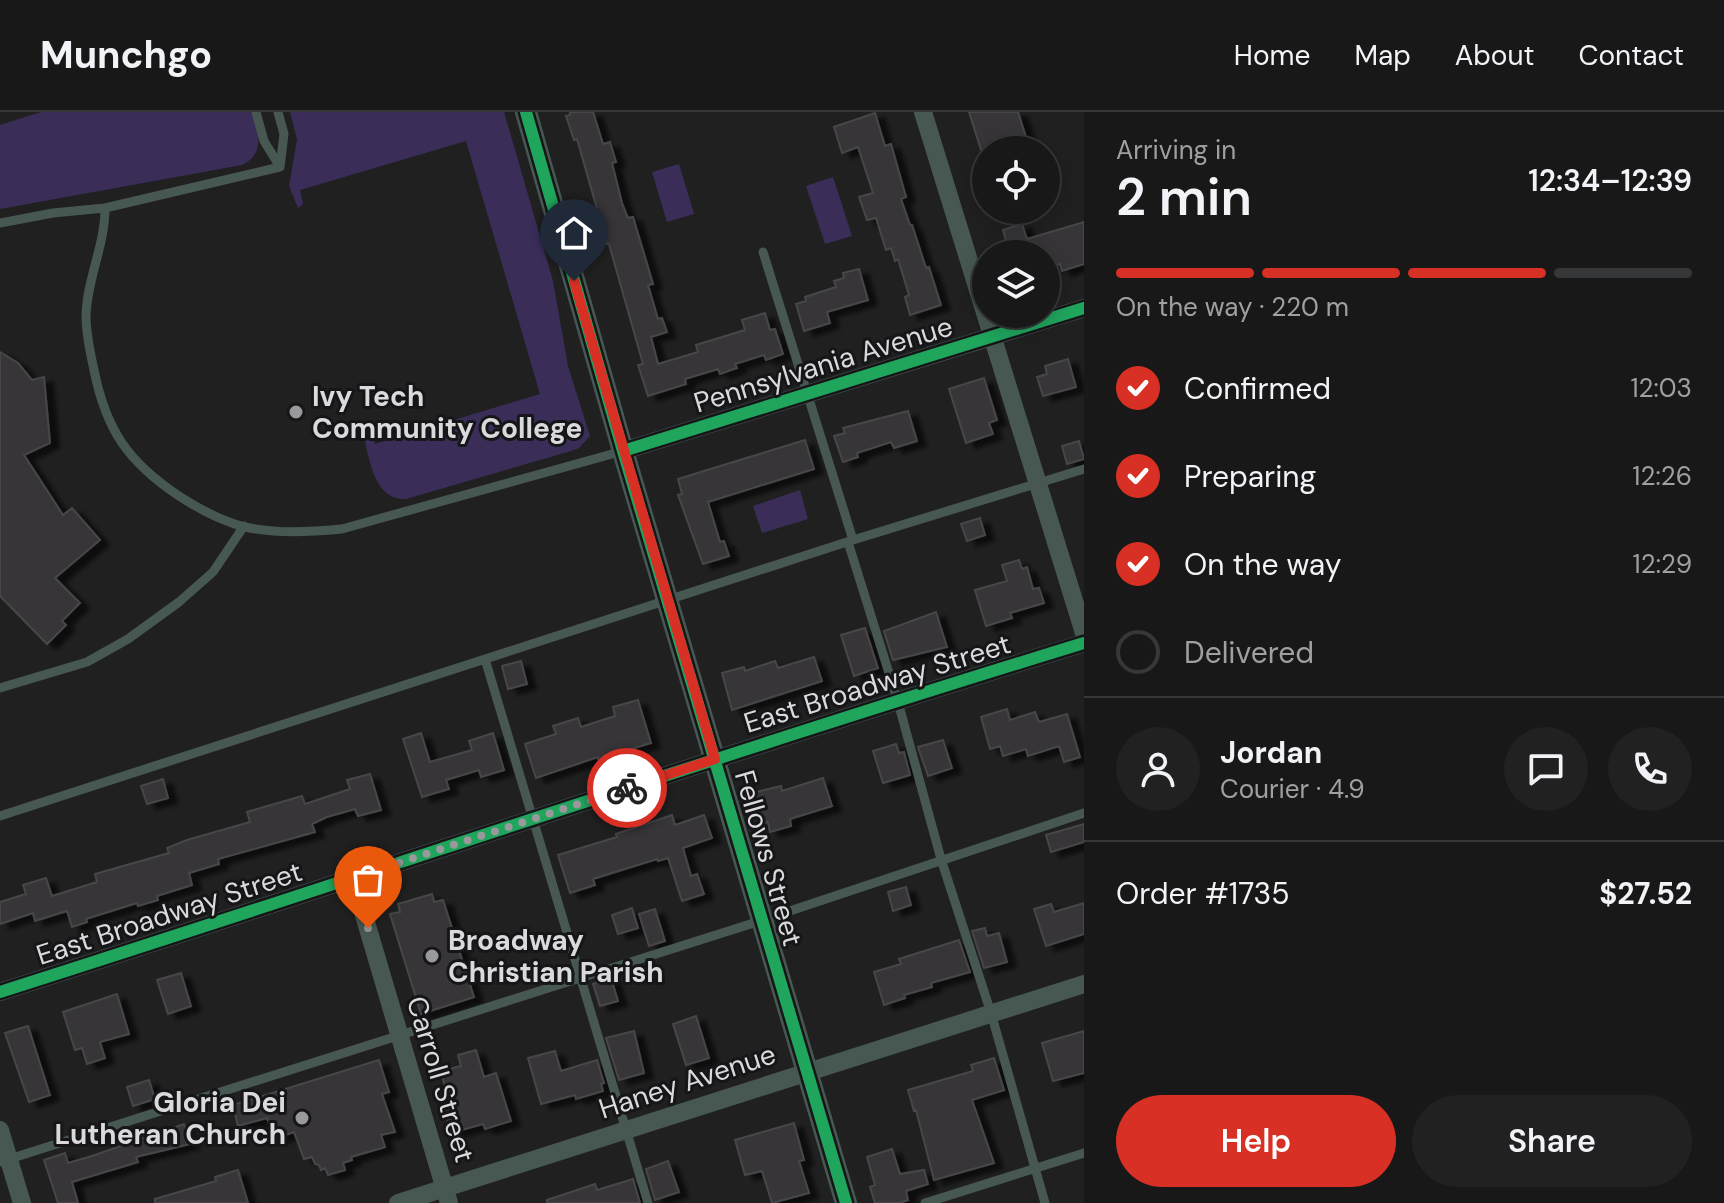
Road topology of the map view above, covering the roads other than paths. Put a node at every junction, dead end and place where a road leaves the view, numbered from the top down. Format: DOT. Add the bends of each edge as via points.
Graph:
graph roads {
  1 [pos="256,112"];
  2 [pos="278,112"];
  3 [pos="526,112"];
  4 [pos="923,112"];
  5 [pos="280,167"];
  6 [pos="105,208"];
  7 [pos="0,223"];
  8 [pos="763,252"];
  9 [pos="1084,308"];
  10 [pos="992,336"];
  11 [pos="808,393"];
  12 [pos="623,451"];
  13 [pos="1084,469"];
  14 [pos="1038,484"];
  15 [pos="244,526"];
  16 [pos="851,541"];
  17 [pos="668,601"];
  18 [pos="1084,633"];
  19 [pos="1084,643"];
  20 [pos="485,659"];
  21 [pos="0,688"];
  22 [pos="898,702"];
  23 [pos="715,759"];
  24 [pos="1084,813"];
  25 [pos="0,816"];
  26 [pos="534,819"];
  27 [pos="941,859"];
  28 [pos="353,878"];
  29 [pos="763,920"];
  30 [pos="581,976"];
  31 [pos="1084,984"];
  32 [pos="0,992"];
  33 [pos="991,1013"];
  34 [pos="399,1035"];
  35 [pos="807,1072"];
  36 [pos="0,1130"];
  37 [pos="627,1130"];
  38 [pos="1084,1153"];
  39 [pos="4,1160"];
  40 [pos="1036,1168"];
  41 [pos="447,1196"];
  42 [pos="22,1203"];
  43 [pos="398,1203"];
  44 [pos="648,1203"];
  45 [pos="846,1203"];
  46 [pos="925,1203"];
  47 [pos="1045,1203"];
  1 -- 5 [label="lane" via="264,141"];
  2 -- 5 [label="lane" via="284,134"];
  3 -- 12 [label="street, Fellows Street"];
  4 -- 10 [label="street"];
  5 -- 6 [label="lane"];
  6 -- 7 [label="lane"];
  6 -- 15 [label="lane" via="86,317 102,405 117,437 156,480 193,505"];
  8 -- 11 [label="lane"];
  9 -- 10 [label="street, Pennsylvania Avenue"];
  10 -- 11 [label="street, Pennsylvania Avenue"];
  10 -- 14 [label="street"];
  11 -- 12 [label="street, Pennsylvania Avenue"];
  11 -- 16 [label="lane"];
  12 -- 15 [label="lane" via="342,529 304,532"];
  12 -- 17 [label="street, Fellows Street"];
  13 -- 14 [label="lane"];
  14 -- 16 [label="lane"];
  14 -- 18 [label="street"];
  15 -- 21 [label="lane" via="213,572 128,639 87,662"];
  16 -- 17 [label="lane"];
  16 -- 22 [label="lane"];
  17 -- 20 [label="lane"];
  17 -- 23 [label="street, Fellows Street"];
  19 -- 22 [label="street, East Broadway Street"];
  20 -- 25 [label="lane"];
  20 -- 26 [label="lane"];
  22 -- 23 [label="street, East Broadway Street"];
  22 -- 27 [label="lane"];
  23 -- 26 [label="street, East Broadway Street"];
  23 -- 29 [label="street, Fellows Street"];
  24 -- 27 [label="lane"];
  26 -- 28 [label="street, East Broadway Street"];
  26 -- 30 [label="lane"];
  27 -- 29 [label="lane"];
  27 -- 33 [label="lane"];
  28 -- 32 [label="street, East Broadway Street"];
  28 -- 34 [label="street, Carroll Street"];
  29 -- 30 [label="lane"];
  29 -- 35 [label="street, Fellows Street"];
  30 -- 34 [label="lane"];
  30 -- 37 [label="lane"];
  31 -- 33 [label="street, Haney Avenue"];
  33 -- 35 [label="street, Haney Avenue"];
  33 -- 40 [label="lane"];
  34 -- 39 [label="lane"];
  34 -- 41 [label="street, Carroll Street"];
  35 -- 37 [label="street, Haney Avenue"];
  35 -- 45 [label="street, Fellows Street"];
  36 -- 39 [label="street"];
  37 -- 41 [label="street, Haney Avenue"];
  37 -- 44 [label="lane"];
  38 -- 40 [label="lane"];
  39 -- 42 [label="street"];
  40 -- 46 [label="lane"];
  40 -- 47 [label="lane"];
  41 -- 43 [label="street, Haney Avenue"];
}
